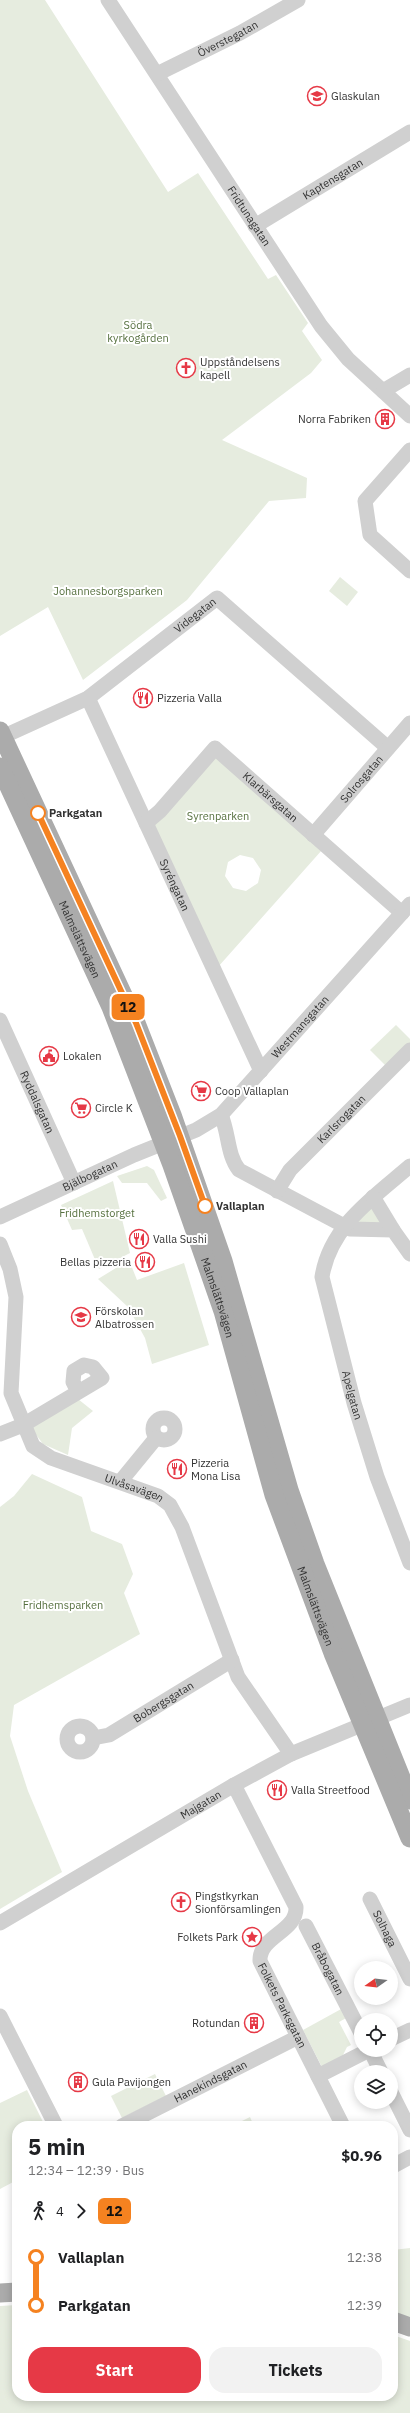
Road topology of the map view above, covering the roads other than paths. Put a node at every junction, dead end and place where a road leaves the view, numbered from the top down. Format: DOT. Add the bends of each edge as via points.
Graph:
graph roads {
  1 [pos="108,0"];
  2 [pos="298,0"];
  3 [pos="157,74"];
  4 [pos="410,132"];
  5 [pos="255,226"];
  6 [pos="410,375"];
  7 [pos="383,391"];
  8 [pos="410,416"];
  9 [pos="410,450"];
  10 [pos="410,571"];
  11 [pos="88,698"];
  12 [pos="410,723"];
  13 [pos="1,735"];
  14 [pos="388,748"];
  15 [pos="0,767"];
  16 [pos="146,823"];
  17 [pos="313,835"];
  18 [pos="406,908"];
  19 [pos="0,1022"];
  20 [pos="410,1050"];
  21 [pos="261,1071"];
  22 [pos="221,1115"];
  23 [pos="172,1140"];
  24 [pos="410,1166"];
  25 [pos="74,1183"];
  26 [pos="277,1191"];
  27 [pos="373,1198"];
  28 [pos="0,1217"];
  29 [pos="343,1226"];
  30 [pos="394,1230"];
  31 [pos="0,1244"];
  32 [pos="410,1254"];
  33 [pos="78,1392"];
  34 [pos="23,1426"];
  35 [pos="0,1434"];
  36 [pos="156,1438"];
  37 [pos="120,1482"];
  38 [pos="410,1564"];
  39 [pos="232,1660"];
  40 [pos="410,1704"];
  41 [pos="369,1722"];
  42 [pos="93,1738"];
  43 [pos="291,1754"];
  44 [pos="234,1785"];
  45 [pos="410,1800"];
  46 [pos="410,1838"];
  47 [pos="370,1899"];
  48 [pos="0,1923"];
  49 [pos="306,1926"];
  50 [pos="410,1979"];
  51 [pos="0,2016"];
  52 [pos="354,2019"];
  53 [pos="410,2030"];
  54 [pos="398,2036"];
  55 [pos="298,2037"];
  56 [pos="355,2057"];
  57 [pos="318,2076"];
  58 [pos="398,2106"];
  59 [pos="53,2121"];
  60 [pos="132,2121"];
  61 [pos="340,2121"];
  62 [pos="410,2130"];
  63 [pos="410,2157"];
  64 [pos="398,2163"];
  65 [pos="12,2292"];
  66 [pos="0,2293"];
  67 [pos="398,2323"];
  68 [pos="410,2327"];
  1 -- 3 [label="street, Fridtunagatan"];
  2 -- 3 [label="street, Överstegatan" via="240,33"];
  3 -- 5 [label="street, Fridtunagatan"];
  4 -- 5 [label="street, Kaptensgatan"];
  5 -- 7 [label="street, Fridtunagatan" via="321,326 348,359"];
  6 -- 7 [label="street"];
  7 -- 8 [label="street, Fridtunagatan"];
  9 -- 10 [label="street" via="365,501 370,535"];
  11 -- 13 [label="street, Videgatan"];
  11 -- 14 [label="street, Videgatan" via="217,598"];
  11 -- 16 [label="street, Syréngatan"];
  12 -- 14 [label="street, Solrosgatan"];
  13 -- 23 [label="main road, Malmslättsvägen" via="136,1023"];
  14 -- 17 [label="street, Solrosgatan"];
  15 -- 23 [label="main road, Malmslättsvägen"];
  16 -- 17 [label="street, Klarbärsgatan" via="160,811 215,748"];
  16 -- 21 [label="street, Syréngatan"];
  17 -- 18 [label="street, Klarbärsgatan"];
  18 -- 21 [label="street, Westmansgatan"];
  19 -- 25 [label="street, Ryddalsgatan"];
  20 -- 26 [label="street, Karlsrogatan" via="290,1170"];
  21 -- 22 [label="street, Westmansgatan"];
  22 -- 23 [label="street, Westmansgatan"];
  22 -- 26 [label="street" via="227,1128 233,1163 246,1175"];
  23 -- 25 [label="street, Bjälbogatan"];
  23 -- 41 [label="main road, Malmslättsvägen" via="274,1495 312,1599"];
  24 -- 27 [label="street"];
  25 -- 28 [label="street, Bjälbogatan"];
  26 -- 29 [label="street"];
  27 -- 29 [label="street"];
  27 -- 30 [label="street"];
  29 -- 30 [label="street" via="350,1229"];
  29 -- 38 [label="street, Apelgatan" via="323,1268 323,1287 377,1476"];
  30 -- 32 [label="street"];
  31 -- 34 [label="street, Ulvåsavägen" via="10,1269 15,1292 16,1320 10,1388"];
  33 -- 34 [label="street"];
  34 -- 35 [label="street"];
  34 -- 37 [label="street, Ulvåsavägen" via="33,1446 45,1455"];
  36 -- 37 [label="street"];
  37 -- 39 [label="street, Ulvåsavägen" via="158,1496 173,1509"];
  39 -- 42 [label="street, Bobergsgatan" via="109,1735"];
  39 -- 43 [label="street, Ulvåsavägen" via="240,1681"];
  40 -- 41 [label="street, Majgatan"];
  41 -- 43 [label="street, Majgatan"];
  41 -- 45 [label="main road, Malmslättsvägen"];
  41 -- 46 [label="main road, Malmslättsvägen"];
  43 -- 44 [label="street, Majgatan"];
  44 -- 48 [label="street, Majgatan"];
  44 -- 55 [label="street, Folkets Parksgatan" via="296,1907 293,1920 262,1948 260,1954 262,1966"];
  47 -- 50 [label="street, Solhaga"];
  49 -- 52 [label="street, Bråbogatan"];
  51 -- 59 [label="street"];
  53 -- 54 [label="street"];
  55 -- 57 [label="street, Folkets Parksgatan"];
  55 -- 60 [label="street, Hanekindsgatan"];
  56 -- 57 [label="street"];
  57 -- 61 [label="street, Folkets Parksgatan"];
  58 -- 62 [label="street"];
  63 -- 64 [label="street"];
  65 -- 66 [label="main road"];
  67 -- 68 [label="main road"];
}
